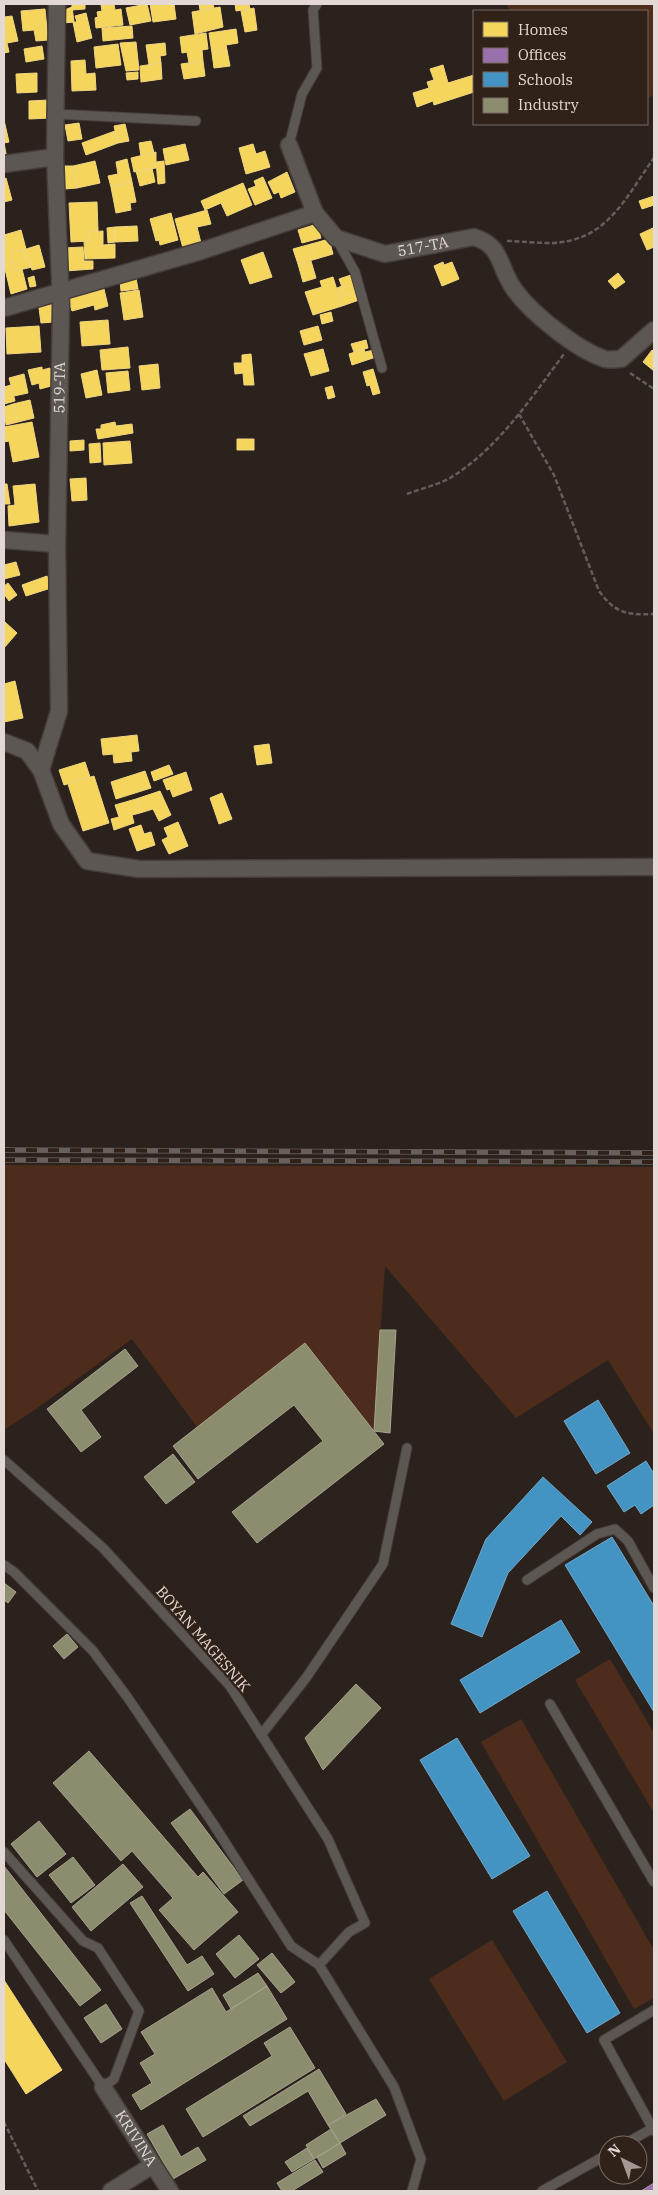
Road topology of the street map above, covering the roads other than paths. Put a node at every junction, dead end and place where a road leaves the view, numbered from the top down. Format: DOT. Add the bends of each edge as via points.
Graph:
graph roads {
  1 [pos="57,4"];
  2 [pos="317,4"];
  3 [pos="55,114"];
  4 [pos="196,121"];
  5 [pos="289,145"];
  6 [pos="54,158"];
  7 [pos="4,164"];
  8 [pos="315,213"];
  9 [pos="336,238"];
  10 [pos="59,291"];
  11 [pos="4,308"];
  12 [pos="654,330"];
  13 [pos="382,368"];
  14 [pos="4,540"];
  15 [pos="57,544"];
  16 [pos="4,742"];
  17 [pos="41,770"];
  18 [pos="654,867"];
  19 [pos="406,1448"];
  20 [pos="4,1460"];
  21 [pos="4,1565"];
  22 [pos="527,1580"];
  23 [pos="654,1588"];
  24 [pos="550,1704"];
  25 [pos="261,1735"];
  26 [pos="4,1852"];
  27 [pos="654,1882"];
  28 [pos="4,1940"];
  29 [pos="318,1965"];
  30 [pos="654,2010"];
  31 [pos="103,2087"];
  32 [pos="654,2129"];
  33 [pos="642,2135"];
  34 [pos="598,2160"];
  35 [pos="153,2165"];
  36 [pos="112,2191"];
  37 [pos="170,2191"];
  38 [pos="412,2191"];
  39 [pos="542,2191"];
  1 -- 3 [label="street, 519-ТА"];
  2 -- 5 [label="lane" via="313,10 317,68 302,94"];
  3 -- 4 [label="lane"];
  3 -- 6 [label="street, 519-ТА"];
  5 -- 8 [label="street"];
  6 -- 7 [label="street"];
  6 -- 10 [label="street, 519-ТА"];
  8 -- 9 [label="street"];
  8 -- 10 [label="street" via="201,251"];
  9 -- 12 [label="street, 517-ТА" via="385,254 474,237 488,241 496,250 512,286 530,310 574,341 607,359 621,359"];
  9 -- 13 [label="lane" via="355,272"];
  10 -- 11 [label="street"];
  10 -- 15 [label="street, 519-ТА"];
  14 -- 15 [label="street"];
  15 -- 17 [label="street, 519-ТА" via="59,711"];
  16 -- 17 [label="street" via="27,751"];
  17 -- 18 [label="street" via="61,824 87,861 139,869"];
  19 -- 25 [label="lane" via="383,1564 306,1678"];
  20 -- 25 [label="lane, BOYAN MAGESNIK" via="103,1548 230,1686"];
  21 -- 29 [label="lane" via="93,1651 128,1698 291,1946"];
  22 -- 23 [label="lane" via="597,1534 615,1529 628,1541"];
  24 -- 27 [label="lane"];
  25 -- 29 [label="lane, BOYAN MAGESNIK" via="328,1839 365,1923 349,1932"];
  26 -- 31 [label="lane" via="83,1941 98,1948 139,2011 114,2080"];
  28 -- 31 [label="lane"];
  29 -- 38 [label="lane" via="394,2087 421,2159"];
  30 -- 32 [label="lane" via="604,2040"];
  31 -- 35 [label="street, KRIVINA"];
  32 -- 33 [label="lane"];
  34 -- 39 [label="lane"];
  35 -- 36 [label="street"];
  35 -- 37 [label="street, KRIVINA"];
}
